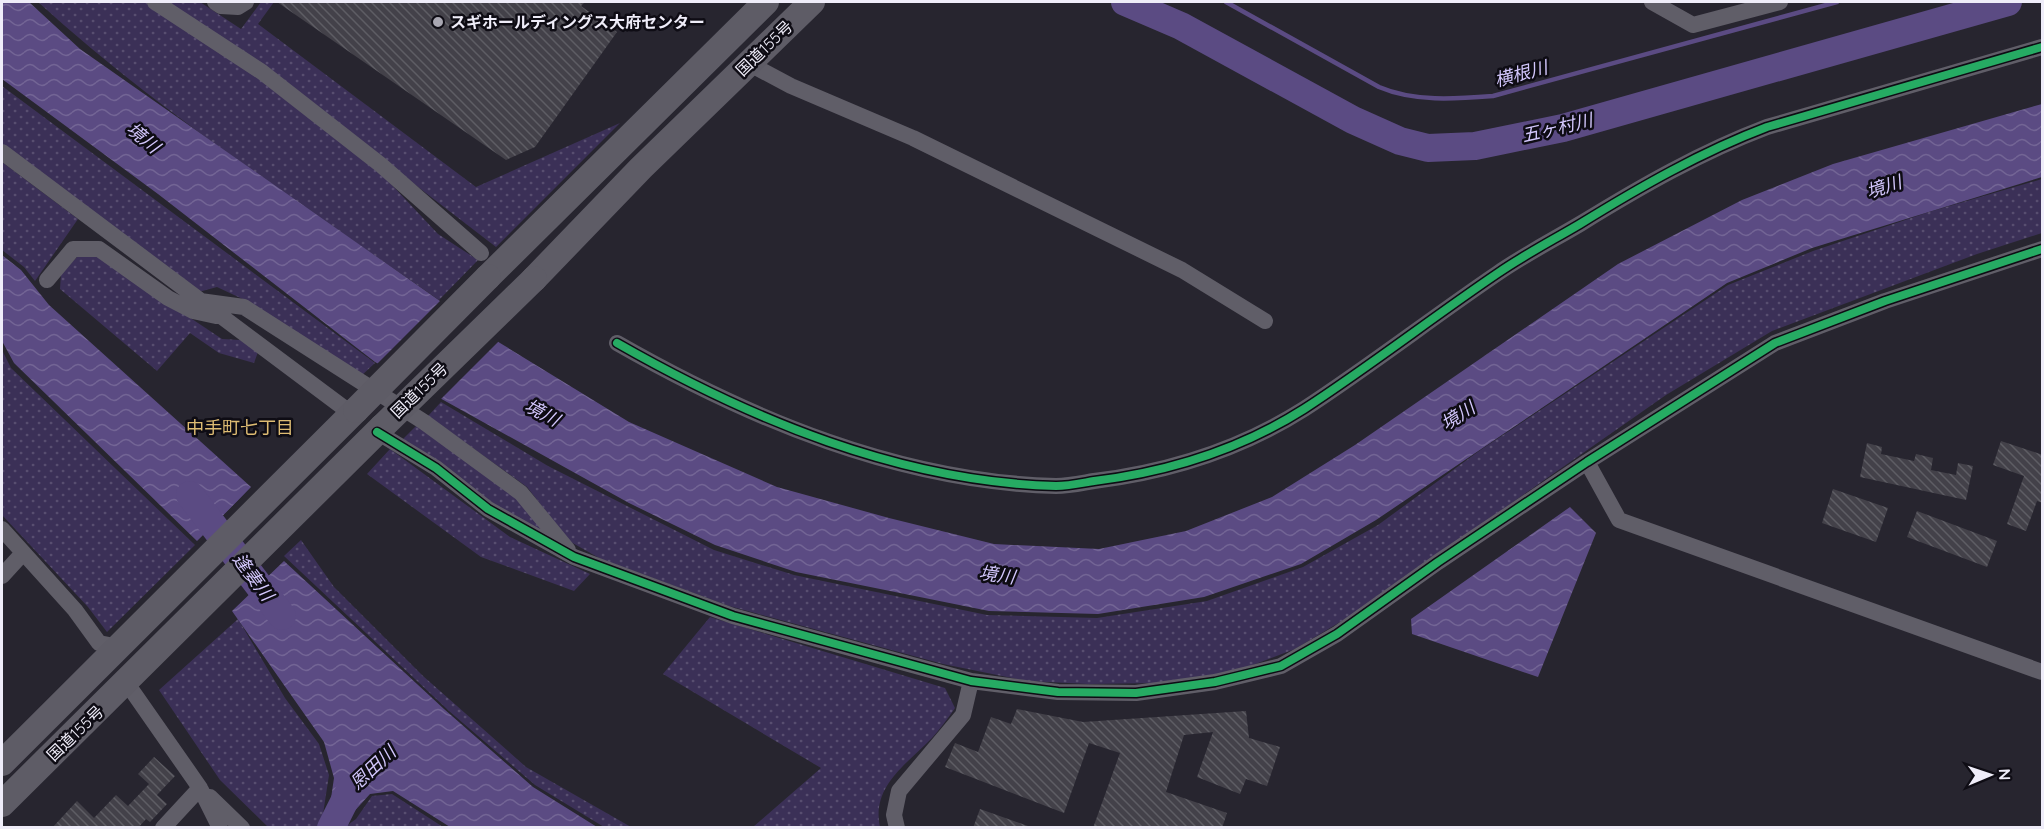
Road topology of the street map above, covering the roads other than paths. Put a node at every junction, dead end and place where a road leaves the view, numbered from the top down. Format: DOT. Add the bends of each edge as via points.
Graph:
graph roads {
  1 [pos="155,2"];
  2 [pos="215,2"];
  3 [pos="246,2"];
  4 [pos="766,2"];
  5 [pos="1652,2"];
  6 [pos="1780,2"];
  7 [pos="804,4"];
  8 [pos="2043,47"];
  9 [pos="748,63"];
  10 [pos="2,152"];
  11 [pos="2043,249"];
  12 [pos="484,265"];
  13 [pos="46,280"];
  14 [pos="200,301"];
  15 [pos="223,318"];
  16 [pos="1265,321"];
  17 [pos="617,343"];
  18 [pos="352,414"];
  19 [pos="378,431"];
  20 [pos="1587,462"];
  21 [pos="2,529"];
  22 [pos="23,553"];
  23 [pos="574,557"];
  24 [pos="2,576"];
  25 [pos="119,647"];
  26 [pos="2043,672"];
  27 [pos="131,676"];
  28 [pos="971,681"];
  29 [pos="2,763"];
  30 [pos="200,788"];
  31 [pos="2,804"];
  32 [pos="163,828"];
  33 [pos="220,828"];
  34 [pos="242,828"];
  35 [pos="897,828"];
  1 -- 12 [label="street" via="262,72 381,165"];
  2 -- 3 [label="street" via="238,8"];
  4 -- 12 [label="highway, 国道155号"];
  5 -- 6 [label="street" via="1693,25"];
  7 -- 9 [label="highway, 国道155号"];
  8 -- 17 [label="street" via="1726,142 1501,271 1303,410 1254,436 1139,476 1059,486 960,477 860,453 691,385"];
  9 -- 16 [label="street" via="791,86 913,138 1182,270"];
  9 -- 19 [label="highway, 国道155号, bridge"];
  10 -- 14 [label="street"];
  11 -- 20 [label="street" via="1885,301 1774,343"];
  12 -- 18 [label="highway, 国道155号, bridge"];
  13 -- 15 [label="street" via="74,249 99,249 168,298 193,311"];
  14 -- 15 [label="street"];
  14 -- 23 [label="street" via="244,307 424,422 521,493"];
  15 -- 18 [label="street"];
  18 -- 25 [label="highway, 国道155号"];
  19 -- 23 [label="street" via="436,468 488,509"];
  19 -- 27 [label="highway, 国道155号"];
  20 -- 26 [label="street" via="1619,520"];
  20 -- 28 [label="street" via="1338,634 1281,666 1215,682 1136,693 1058,692"];
  21 -- 22 [label="street"];
  22 -- 24 [label="street"];
  22 -- 25 [label="street" via="99,643"];
  23 -- 28 [label="street" via="733,616"];
  25 -- 29 [label="highway, 国道155号"];
  27 -- 30 [label="street"];
  27 -- 31 [label="highway, 国道155号"];
  28 -- 35 [label="street" via="963,715 900,791 894,815"];
  30 -- 32 [label="street"];
  30 -- 33 [label="street"];
  30 -- 34 [label="street"];
}
